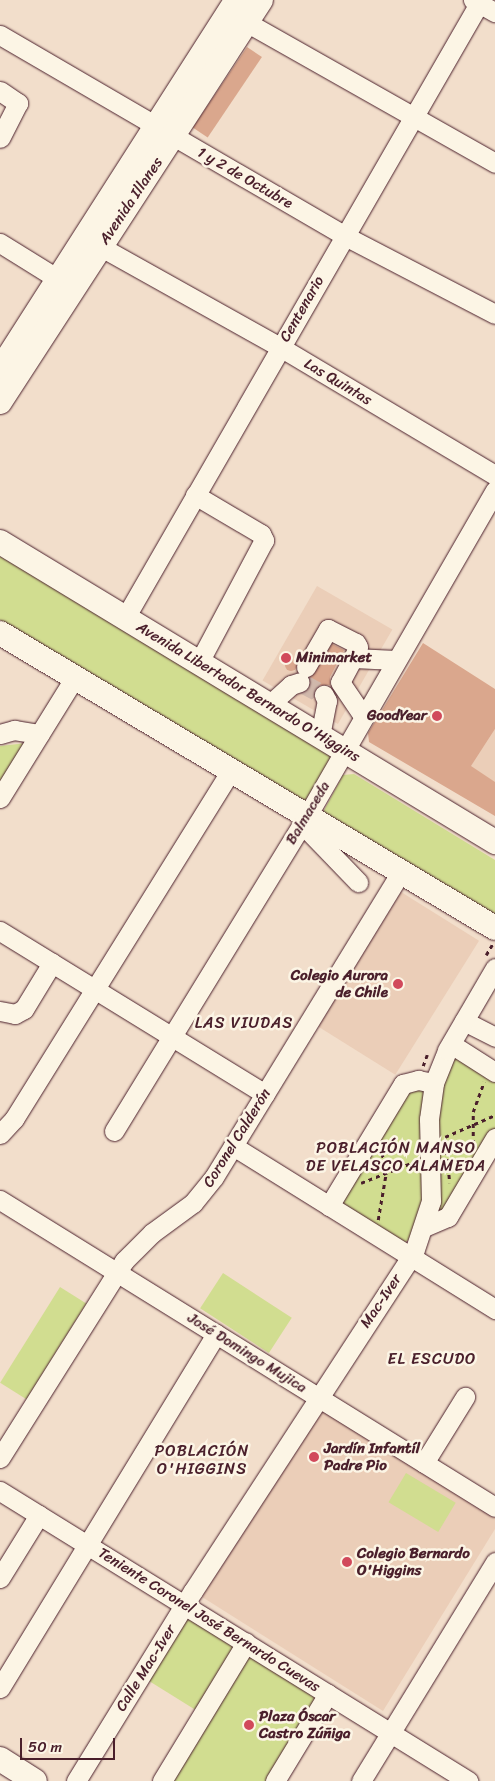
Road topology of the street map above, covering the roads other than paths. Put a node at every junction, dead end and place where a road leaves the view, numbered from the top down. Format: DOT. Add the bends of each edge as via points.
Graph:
graph roads {
  1 [pos="237,0"];
  2 [pos="260,0"];
  3 [pos="482,4"];
  4 [pos="246,22"];
  5 [pos="0,35"];
  6 [pos="0,91"];
  7 [pos="413,118"];
  8 [pos="165,132"];
  9 [pos="0,138"];
  10 [pos="495,164"];
  11 [pos="345,236"];
  12 [pos="0,243"];
  13 [pos="101,246"];
  14 [pos="58,279"];
  15 [pos="495,314"];
  16 [pos="280,347"];
  17 [pos="4,355"];
  18 [pos="0,402"];
  19 [pos="495,475"];
  20 [pos="495,490"];
  21 [pos="195,495"];
  22 [pos="0,542"];
  23 [pos="125,618"];
  24 [pos="0,633"];
  25 [pos="353,658"];
  26 [pos="396,660"];
  27 [pos="199,662"];
  28 [pos="75,678"];
  29 [pos="340,682"];
  30 [pos="269,705"];
  31 [pos="363,716"];
  32 [pos="0,734"];
  33 [pos="40,734"];
  34 [pos="320,736"];
  35 [pos="344,751"];
  36 [pos="231,770"];
  37 [pos="0,798"];
  38 [pos="304,820"];
  39 [pos="495,842"];
  40 [pos="401,872"];
  41 [pos="358,882"];
  42 [pos="495,928"];
  43 [pos="0,931"];
  44 [pos="52,963"];
  45 [pos="495,968"];
  46 [pos="94,989"];
  47 [pos="0,1012"];
  48 [pos="464,1021"];
  49 [pos="172,1037"];
  50 [pos="495,1037"];
  51 [pos="451,1044"];
  52 [pos="492,1071"];
  53 [pos="434,1083"];
  54 [pos="265,1094"];
  55 [pos="114,1132"];
  56 [pos="0,1134"];
  57 [pos="495,1138"];
  58 [pos="233,1146"];
  59 [pos="334,1198"];
  60 [pos="0,1200"];
  61 [pos="424,1227"];
  62 [pos="411,1256"];
  63 [pos="116,1272"];
  64 [pos="495,1309"];
  65 [pos="216,1334"];
  66 [pos="318,1397"];
  67 [pos="466,1397"];
  68 [pos="0,1458"];
  69 [pos="424,1463"];
  70 [pos="0,1491"];
  71 [pos="495,1507"];
  72 [pos="39,1515"];
  73 [pos="87,1545"];
  74 [pos="495,1562"];
  75 [pos="0,1578"];
  76 [pos="185,1605"];
  77 [pos="246,1643"];
  78 [pos="0,1688"];
  79 [pos="328,1694"];
  80 [pos="390,1733"];
  81 [pos="0,1759"];
  82 [pos="439,1774"];
  83 [pos="35,1781"];
  84 [pos="76,1781"];
  85 [pos="162,1781"];
  86 [pos="275,1781"];
  87 [pos="361,1781"];
  88 [pos="468,1781"];
  1 -- 8 [label="main road, Avenida Illanes"];
  2 -- 4 [label="main road, Avenida Illanes"];
  3 -- 7 [label="street, Centenario"];
  4 -- 7 [label="street"];
  4 -- 8 [label="main road, Avenida Illanes"];
  5 -- 8 [label="street, 1 y 2 de Octubre"];
  6 -- 9 [label="street" via="18,104"];
  7 -- 10 [label="street"];
  7 -- 11 [label="street, Centenario"];
  8 -- 11 [label="street, 1 y 2 de Octubre"];
  8 -- 13 [label="main road, Avenida Illanes"];
  8 -- 14 [label="main road, Avenida Illanes"];
  11 -- 15 [label="street, 1 y 2 de Octubre"];
  11 -- 16 [label="street, Centenario"];
  12 -- 14 [label="street"];
  13 -- 16 [label="street, Las Quintas"];
  13 -- 18 [label="main road, Avenida Illanes"];
  14 -- 17 [label="main road, Avenida Illanes"];
  16 -- 19 [label="street, Las Quintas"];
  16 -- 21 [label="street, Centenario"];
  20 -- 26 [label="street, Balmaceda"];
  21 -- 23 [label="street, Centenario"];
  21 -- 27 [label="street" via="261,534 264,540"];
  22 -- 23 [label="main road, Avenida Libertador Bernardo O'Higgins"];
  23 -- 27 [label="main road, Avenida Libertador Bernardo O'Higgins"];
  24 -- 28 [label="main road"];
  25 -- 26 [label="street"];
  25 -- 29 [label="street"];
  25 -- 30 [label="street" via="358,647 356,643 328,630 301,676"];
  26 -- 31 [label="street, Balmaceda"];
  27 -- 30 [label="main road, Avenida Libertador Bernardo O'Higgins"];
  28 -- 33 [label="street"];
  28 -- 36 [label="main road"];
  29 -- 31 [label="street"];
  29 -- 34 [label="street" via="326,698"];
  30 -- 34 [label="main road, Avenida Libertador Bernardo O'Higgins"];
  31 -- 35 [label="street, Balmaceda"];
  32 -- 33 [label="street" via="14,730"];
  33 -- 37 [label="street"];
  34 -- 35 [label="main road, Avenida Libertador Bernardo O'Higgins"];
  35 -- 38 [label="street, Balmaceda"];
  35 -- 39 [label="main road, Avenida Libertador Bernardo O'Higgins"];
  36 -- 38 [label="main road"];
  36 -- 46 [label="street"];
  38 -- 40 [label="main road"];
  38 -- 41 [label="street"];
  38 -- 49 [label="street, Balmaceda"];
  40 -- 42 [label="main road"];
  40 -- 54 [label="street, Coronel Calderón"];
  43 -- 44 [label="street"];
  44 -- 46 [label="street"];
  44 -- 47 [label="street" via="24,1009 15,1014"];
  45 -- 48 [label="street, Mac-Iver"];
  46 -- 49 [label="street"];
  46 -- 56 [label="street" via="14,1119"];
  48 -- 50 [label="street"];
  48 -- 51 [label="street, Mac-Iver"];
  49 -- 54 [label="street"];
  49 -- 55 [label="street, Balmaceda"];
  51 -- 52 [label="street"];
  51 -- 53 [label="street, Mac-Iver"];
  53 -- 59 [label="street" via="418,1080 403,1084"];
  53 -- 61 [label="street, Mac-Iver" via="432,1194"];
  54 -- 58 [label="street, Coronel Calderón"];
  57 -- 61 [label="street" via="448,1217"];
  58 -- 59 [label="street"];
  58 -- 63 [label="street, Coronel Calderón" via="200,1195 141,1242"];
  59 -- 62 [label="street" via="371,1232"];
  60 -- 63 [label="street, José Domingo Mujica"];
  61 -- 62 [label="street, Mac-Iver"];
  62 -- 64 [label="street"];
  62 -- 66 [label="street, Mac-Iver"];
  63 -- 65 [label="street, José Domingo Mujica"];
  63 -- 68 [label="street, Coronel Calderón"];
  65 -- 66 [label="street, José Domingo Mujica"];
  65 -- 73 [label="street"];
  66 -- 69 [label="street, José Domingo Mujica"];
  66 -- 76 [label="street, Mac-Iver"];
  67 -- 69 [label="street"];
  69 -- 71 [label="street, José Domingo Mujica"];
  70 -- 72 [label="street, Teniente Coronel José Bernardo Cuevas"];
  72 -- 73 [label="street, Teniente Coronel José Bernardo Cuevas"];
  72 -- 75 [label="street"];
  73 -- 76 [label="street, Teniente Coronel José Bernardo Cuevas"];
  73 -- 78 [label="street"];
  74 -- 80 [label="street"];
  76 -- 77 [label="street, Teniente Coronel José Bernardo Cuevas"];
  76 -- 84 [label="street, Calle Mac-Iver"];
  77 -- 79 [label="street, Teniente Coronel José Bernardo Cuevas"];
  77 -- 85 [label="street"];
  79 -- 80 [label="street, Teniente Coronel José Bernardo Cuevas"];
  79 -- 86 [label="street"];
  80 -- 82 [label="street, Teniente Coronel José Bernardo Cuevas"];
  80 -- 87 [label="street"];
  81 -- 83 [label="main road"];
  82 -- 88 [label="street, Teniente Coronel José Bernardo Cuevas"];
}
